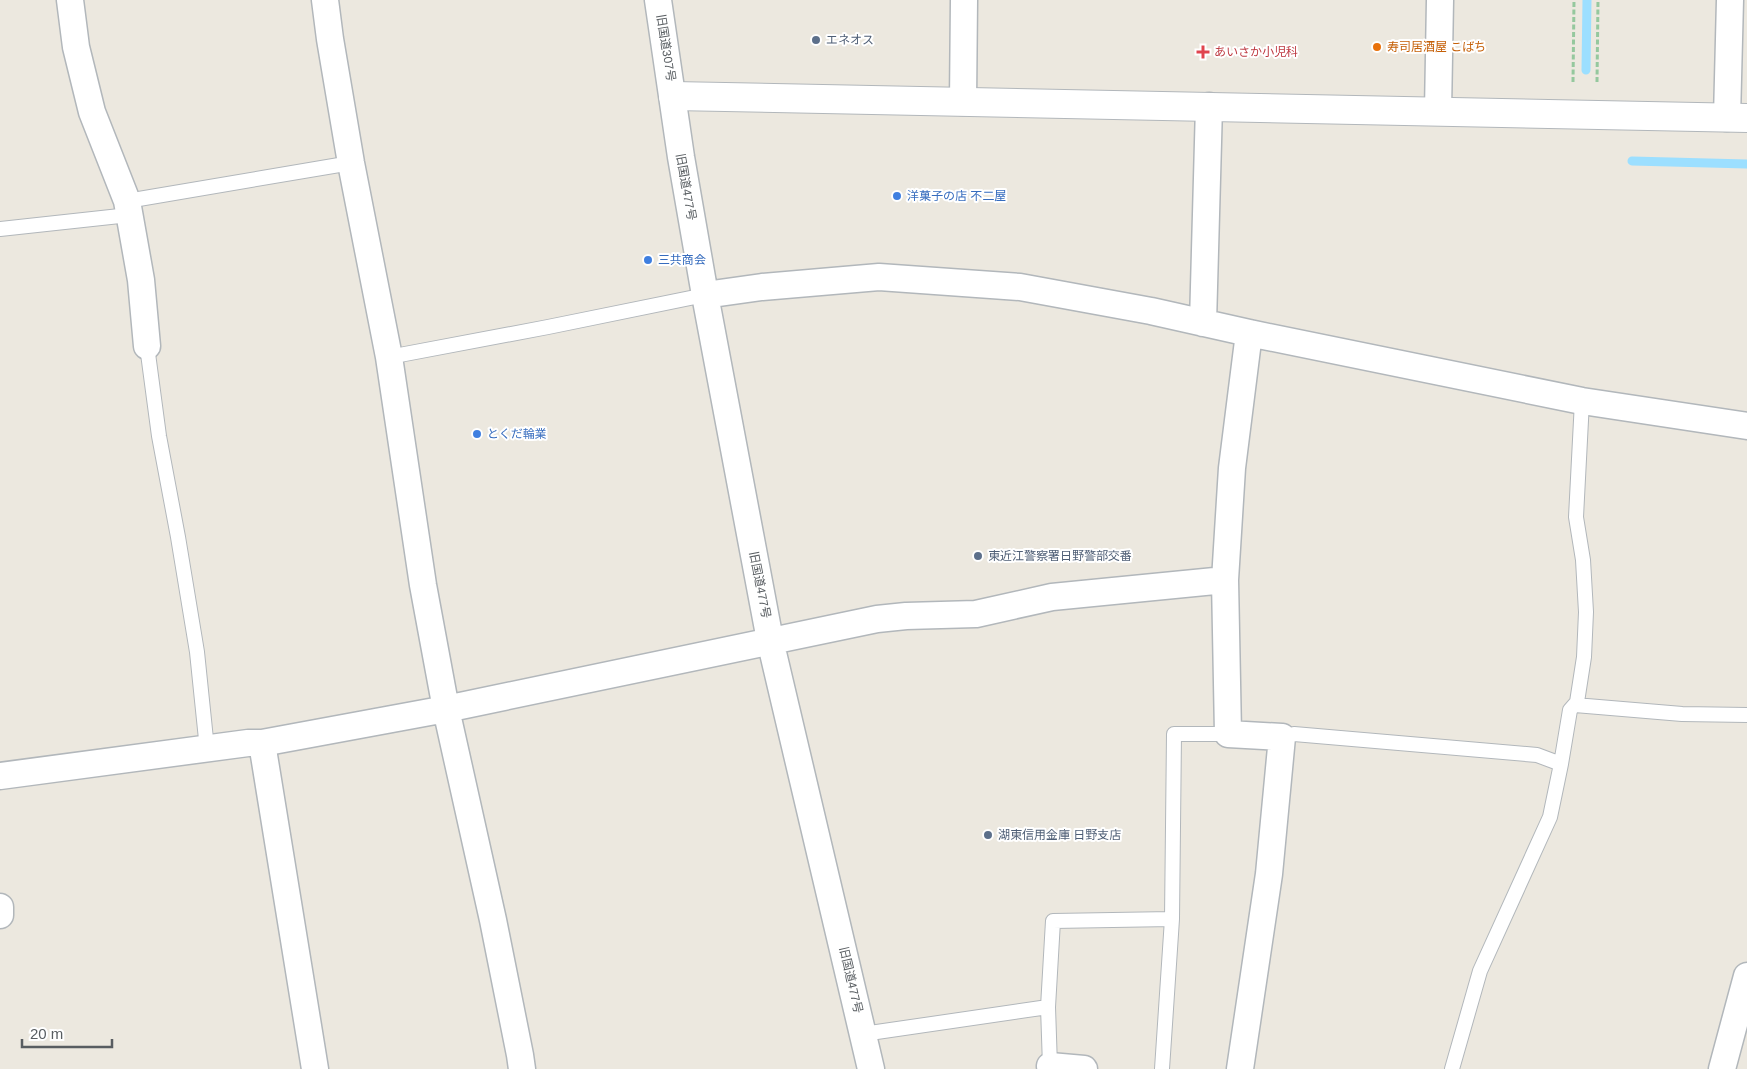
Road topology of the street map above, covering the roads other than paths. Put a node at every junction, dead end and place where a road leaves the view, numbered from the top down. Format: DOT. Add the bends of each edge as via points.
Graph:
graph roads {
  1 [pos="70,0"];
  2 [pos="325,0"];
  3 [pos="658,0"];
  4 [pos="964,0"];
  5 [pos="1440,0"];
  6 [pos="1730,0"];
  7 [pos="673,96"];
  8 [pos="963,102"];
  9 [pos="1210,106"];
  10 [pos="1438,111"];
  11 [pos="1737,118"];
  12 [pos="351,164"];
  13 [pos="128,208"];
  14 [pos="0,229"];
  15 [pos="705,295"];
  16 [pos="1203,323"];
  17 [pos="1249,333"];
  18 [pos="147,346"];
  19 [pos="389,357"];
  20 [pos="1582,401"];
  21 [pos="1747,426"];
  22 [pos="1225,580"];
  23 [pos="770,640"];
  24 [pos="1575,705"];
  25 [pos="446,709"];
  26 [pos="1747,715"];
  27 [pos="1228,734"];
  28 [pos="1282,737"];
  29 [pos="262,743"];
  30 [pos="207,749"];
  31 [pos="1561,764"];
  32 [pos="0,776"];
  33 [pos="0,907"];
  34 [pos="0,915"];
  35 [pos="1172,919"];
  36 [pos="1747,976"];
  37 [pos="1048,1007"];
  38 [pos="863,1034"];
  39 [pos="1050,1066"];
  40 [pos="315,1069"];
  41 [pos="522,1069"];
  42 [pos="871,1069"];
  43 [pos="1084,1069"];
  44 [pos="1162,1069"];
  45 [pos="1240,1069"];
  46 [pos="1452,1069"];
  47 [pos="1722,1069"];
  1 -- 13 [label="street" via="76,47 92,112"];
  2 -- 12 [label="street"];
  3 -- 7 [label="street, 旧国道307号"];
  4 -- 8 [label="street"];
  5 -- 10 [label="street"];
  6 -- 11 [label="street"];
  7 -- 8 [label="street"];
  7 -- 15 [label="street, 旧国道477号"];
  8 -- 9 [label="street"];
  9 -- 10 [label="street"];
  9 -- 16 [label="street"];
  10 -- 11 [label="street"];
  12 -- 13 [label="lane"];
  12 -- 19 [label="street"];
  13 -- 14 [label="lane"];
  13 -- 18 [label="street" via="141,280"];
  15 -- 16 [label="street" via="879,277 1020,287"];
  15 -- 19 [label="lane"];
  15 -- 23 [label="street, 旧国道477号"];
  16 -- 17 [label="street"];
  17 -- 20 [label="street"];
  17 -- 22 [label="street" via="1232,468"];
  18 -- 30 [label="lane" via="159,436 197,652"];
  19 -- 25 [label="street" via="423,585"];
  20 -- 21 [label="street"];
  20 -- 24 [label="lane" via="1576,517 1586,612 1584,657"];
  22 -- 23 [label="street" via="1052,597 976,614 877,619"];
  22 -- 27 [label="street"];
  23 -- 25 [label="street"];
  23 -- 38 [label="street, 旧国道477号"];
  24 -- 26 [label="lane" via="1682,714"];
  24 -- 31 [label="lane" via="1570,710"];
  25 -- 29 [label="street"];
  25 -- 41 [label="street" via="491,910"];
  27 -- 28 [label="street"];
  27 -- 35 [label="lane" via="1174,734"];
  28 -- 31 [label="lane" via="1294,734 1537,755"];
  28 -- 45 [label="street" via="1269,874"];
  29 -- 30 [label="street"];
  29 -- 40 [label="street"];
  30 -- 32 [label="street"];
  31 -- 46 [label="lane" via="1550,817 1480,971"];
  33 -- 34 [label="street"];
  35 -- 37 [label="lane" via="1053,921"];
  35 -- 44 [label="lane"];
  36 -- 47 [label="street"];
  37 -- 38 [label="lane"];
  37 -- 39 [label="lane"];
  38 -- 42 [label="street, 旧国道477号"];
  39 -- 43 [label="street"];
}
